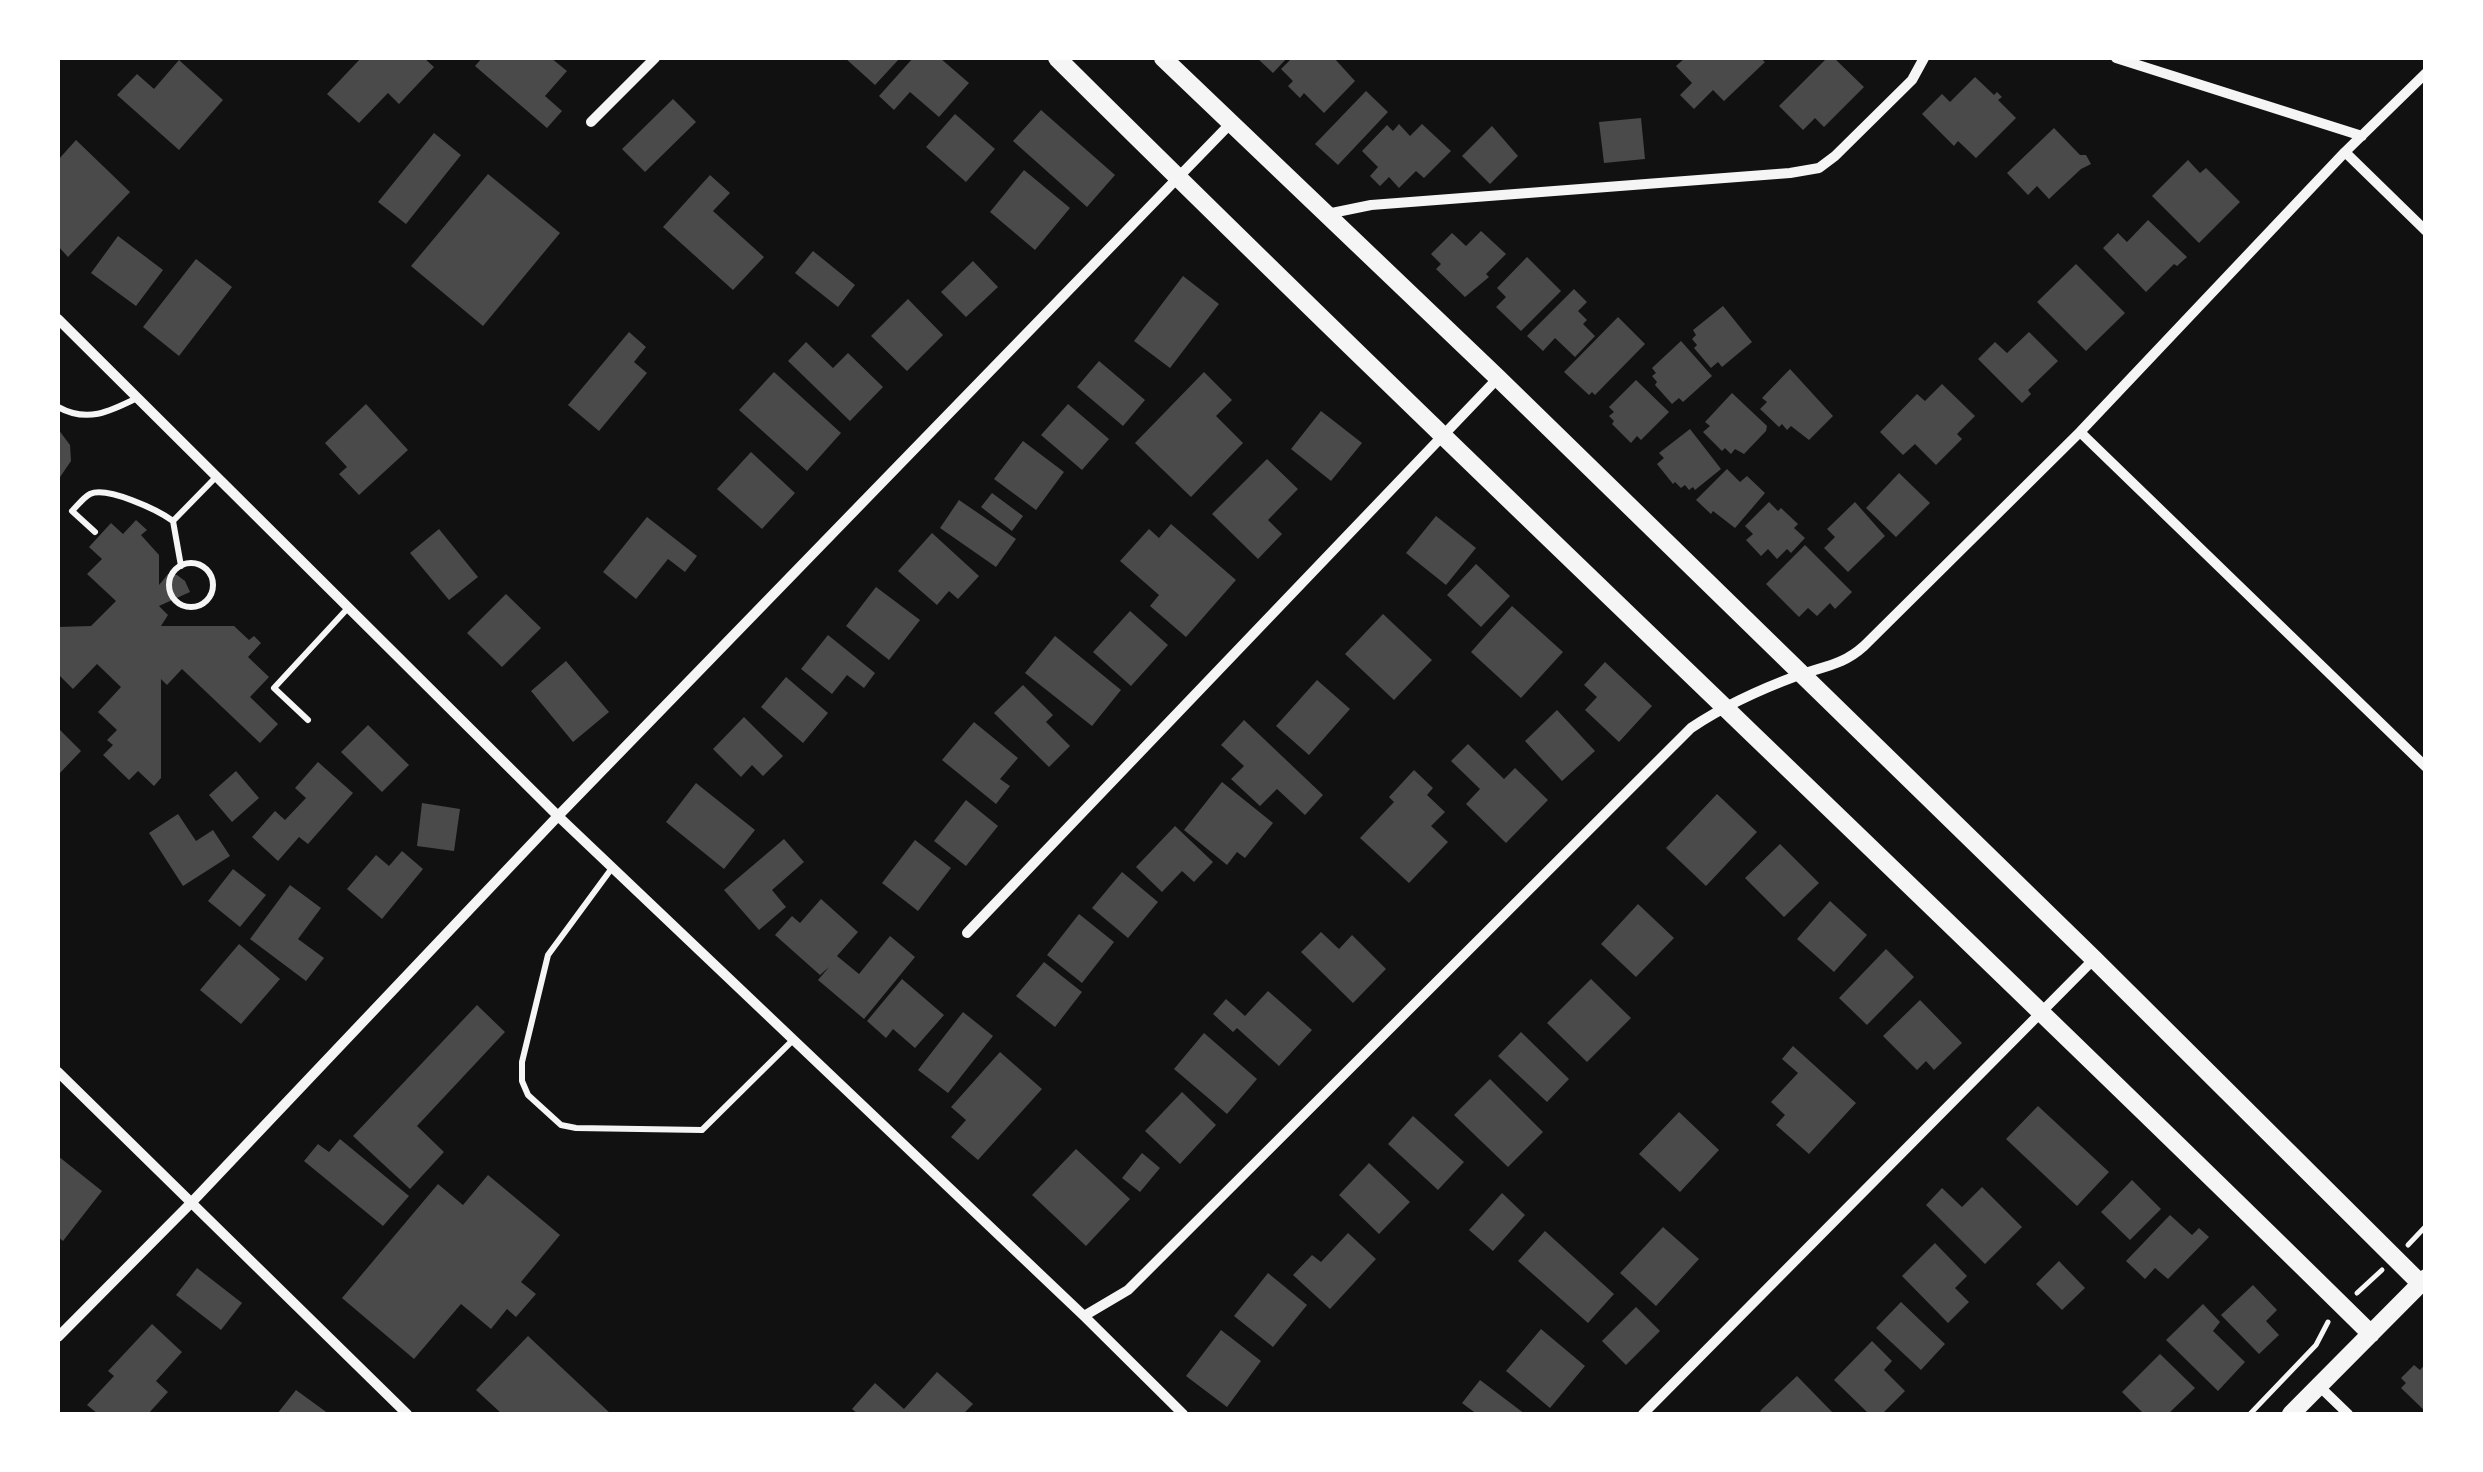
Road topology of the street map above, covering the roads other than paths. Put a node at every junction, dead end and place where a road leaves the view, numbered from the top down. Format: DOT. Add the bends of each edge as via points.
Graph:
graph roads {
  1 [pos="655,58"];
  2 [pos="1057,58"];
  3 [pos="1164,58"];
  4 [pos="1924,58"];
  5 [pos="2116,58"];
  6 [pos="2426,72"];
  7 [pos="591,122"];
  8 [pos="1231,123"];
  9 [pos="2362,136"];
  10 [pos="2345,152"];
  11 [pos="1178,177"];
  12 [pos="1327,214"];
  13 [pos="2426,231"];
  14 [pos="58,319"];
  15 [pos="1498,378"];
  16 [pos="137,398"];
  17 [pos="58,408"];
  18 [pos="2080,432"];
  19 [pos="1442,438"];
  20 [pos="216,477"];
  21 [pos="172,521"];
  22 [pos="95,532"];
  23 [pos="182,566"];
  24 [pos="348,608"];
  25 [pos="1801,675"];
  26 [pos="1723,706"];
  27 [pos="308,720"];
  28 [pos="2426,767"];
  29 [pos="558,816"];
  30 [pos="612,868"];
  31 [pos="967,933"];
  32 [pos="2094,960"];
  33 [pos="2041,1011"];
  34 [pos="792,1040"];
  35 [pos="58,1072"];
  36 [pos="192,1202"];
  37 [pos="2423,1281"];
  38 [pos="1084,1316"];
  39 [pos="2370,1334"];
  40 [pos="58,1336"];
  41 [pos="2319,1386"];
  42 [pos="408,1414"];
  43 [pos="1183,1414"];
  44 [pos="1643,1414"];
  45 [pos="2291,1414"];
  46 [pos="2348,1414"];
  1 -- 7 [label="street"];
  2 -- 11 [label="street"];
  3 -- 8 [label="street"];
  4 -- 12 [label="street" via="1912,80 1819,168"];
  5 -- 9 [label="street"];
  6 -- 9 [label="street"];
  8 -- 11 [label="street"];
  8 -- 12 [label="street"];
  9 -- 10 [label="street"];
  10 -- 13 [label="street"];
  10 -- 18 [label="street"];
  11 -- 19 [label="street"];
  11 -- 29 [label="street"];
  12 -- 15 [label="street"];
  14 -- 16 [label="street"];
  15 -- 19 [label="street"];
  15 -- 25 [label="street"];
  16 -- 17 [label="lane" via="101,416"];
  16 -- 20 [label="street"];
  18 -- 25 [label="street" via="1848,661"];
  18 -- 28 [label="street"];
  19 -- 26 [label="street"];
  19 -- 31 [label="street"];
  20 -- 21 [label="lane"];
  20 -- 24 [label="street"];
  21 -- 22 [label="lane" via="102,492 72,511"];
  21 -- 23 [label="lane"];
  23 -- 23 [label="lane" via="200,565 210,574 213,588 202,605 188,607 170,594 170,579"];
  24 -- 27 [label="lane" via="274,688"];
  24 -- 29 [label="street"];
  25 -- 26 [label="street"];
  25 -- 32 [label="street"];
  26 -- 33 [label="street"];
  26 -- 38 [label="street" via="1691,728 1128,1290"];
  29 -- 30 [label="street"];
  29 -- 36 [label="street"];
  30 -- 34 [label="street"];
  30 -- 34 [label="lane" via="548,955 522,1062 522,1082 539,1106 576,1128 702,1130"];
  32 -- 33 [label="street"];
  32 -- 37 [label="street"];
  33 -- 39 [label="street"];
  33 -- 44 [label="street"];
  34 -- 38 [label="street"];
  35 -- 36 [label="street"];
  36 -- 40 [label="street"];
  36 -- 42 [label="street"];
  37 -- 39 [label="street"];
  38 -- 43 [label="street"];
  39 -- 41 [label="street"];
  41 -- 45 [label="street"];
  41 -- 46 [label="street"];
}
